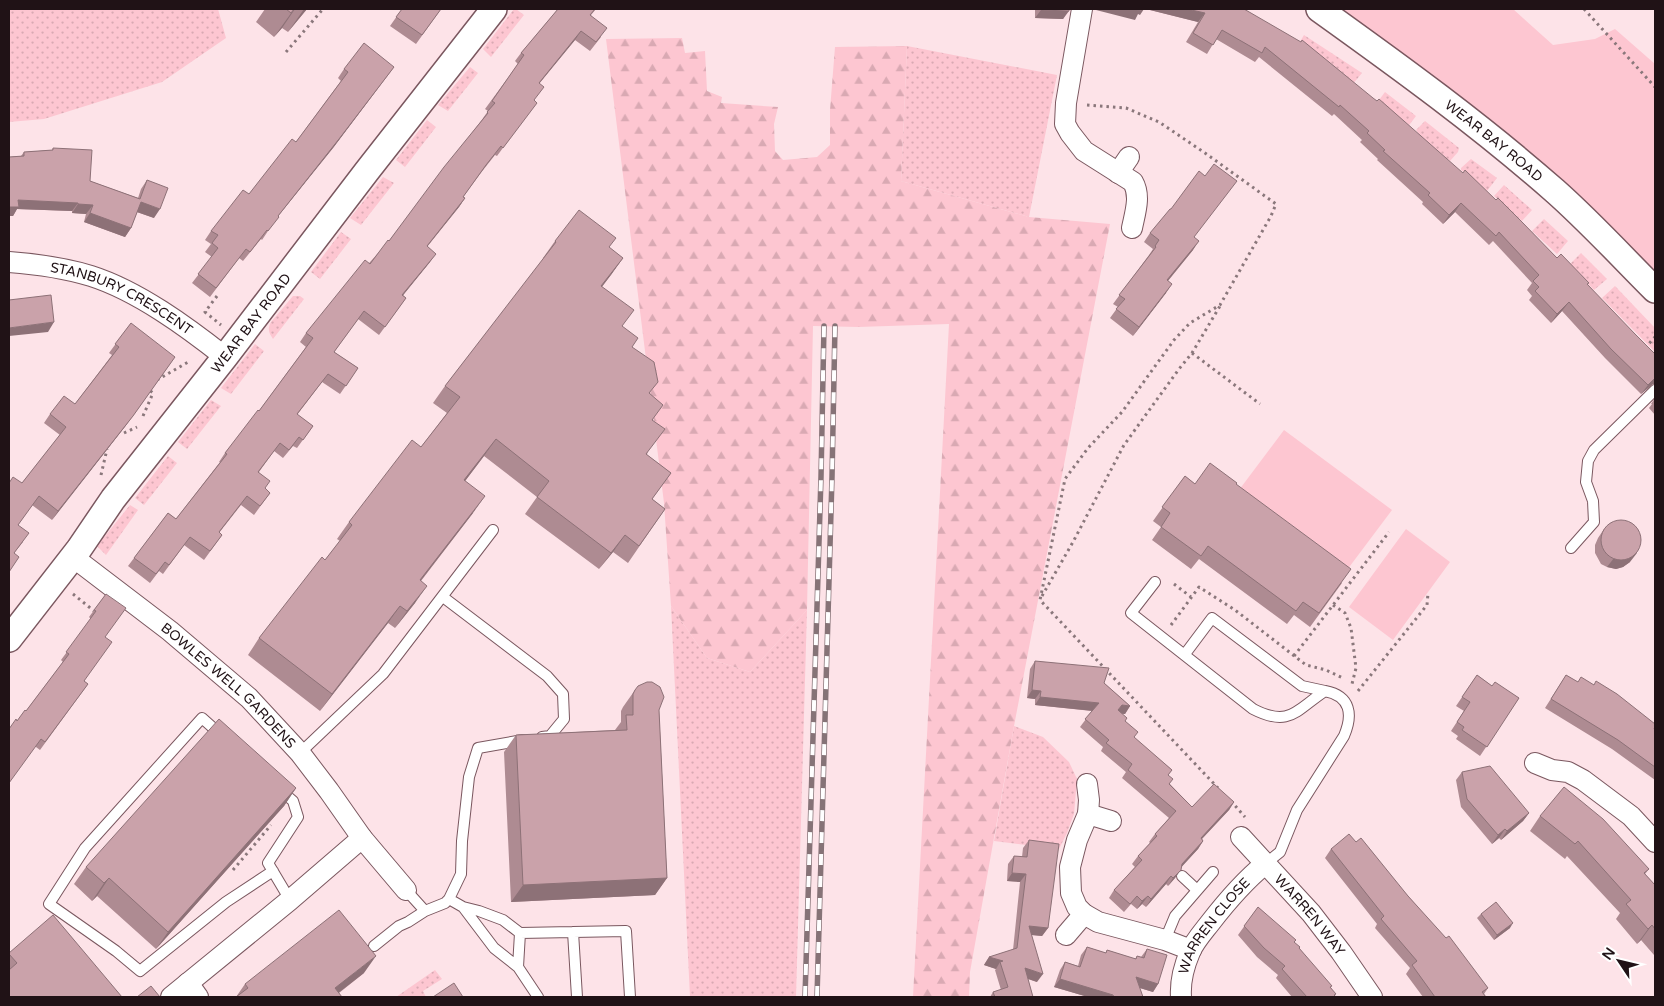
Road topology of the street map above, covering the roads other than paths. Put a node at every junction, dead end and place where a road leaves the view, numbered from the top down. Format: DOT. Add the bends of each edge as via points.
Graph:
graph roads {
  1 [pos="494,9"];
  2 [pos="1082,9"];
  3 [pos="1319,9"];
  4 [pos="1132,228"];
  5 [pos="9,262"];
  6 [pos="1655,290"];
  7 [pos="225,357"];
  8 [pos="1655,390"];
  9 [pos="493,530"];
  10 [pos="1571,548"];
  11 [pos="73,557"];
  12 [pos="1155,582"];
  13 [pos="443,597"];
  14 [pos="9,639"];
  15 [pos="1185,654"];
  16 [pos="1326,692"];
  17 [pos="230,744"];
  18 [pos="300,753"];
  19 [pos="1535,763"];
  20 [pos="272,782"];
  21 [pos="1087,784"];
  22 [pos="1088,814"];
  23 [pos="1111,821"];
  24 [pos="1242,830"];
  25 [pos="362,838"];
  26 [pos="1655,842"];
  27 [pos="1265,864"];
  28 [pos="273,871"];
  29 [pos="1213,872"];
  30 [pos="1182,876"];
  31 [pos="406,890"];
  32 [pos="1197,890"];
  33 [pos="449,899"];
  34 [pos="290,900"];
  35 [pos="463,907"];
  36 [pos="425,911"];
  37 [pos="1084,914"];
  38 [pos="573,932"];
  39 [pos="520,933"];
  40 [pos="1066,935"];
  41 [pos="1165,940"];
  42 [pos="374,946"];
  43 [pos="1191,950"];
  44 [pos="518,967"];
  45 [pos="193,990"];
  46 [pos="171,997"];
  47 [pos="538,997"];
  48 [pos="577,997"];
  49 [pos="630,997"];
  50 [pos="1181,997"];
  51 [pos="1372,997"];
  1 -- 7 [label="street, WEAR BAY ROAD"];
  2 -- 4 [label="street" via="1066,102 1066,124 1084,150 1124,165 1137,189"];
  3 -- 6 [label="street, WEAR BAY ROAD" via="1484,131 1594,227"];
  5 -- 7 [label="street, STANBURY CRESCENT" via="31,263 92,276 130,293 172,318"];
  7 -- 11 [label="street, WEAR BAY ROAD" via="113,498"];
  8 -- 10 [label="lane" via="1594,450 1588,461 1586,482 1594,501 1594,522"];
  9 -- 13 [label="lane"];
  11 -- 14 [label="street, WEAR BAY ROAD"];
  11 -- 18 [label="street, BOWLES WELL GARDENS" via="235,685"];
  12 -- 15 [label="lane" via="1131,613"];
  13 -- 18 [label="lane" via="383,674"];
  13 -- 33 [label="lane" via="547,676 563,694 564,719 550,736 478,748 469,777 461,874"];
  15 -- 16 [label="lane" via="1253,709 1267,716 1291,716"];
  15 -- 16 [label="lane" via="1212,618 1302,686"];
  16 -- 27 [label="lane" via="1335,693 1343,699 1350,715 1349,725 1297,810 1280,852"];
  17 -- 28 [label="lane" via="202,718 85,848 49,904 140,971 226,902"];
  18 -- 25 [label="street, BOWLES WELL GARDENS"];
  19 -- 26 [label="street" via="1568,772 1583,780 1631,816"];
  20 -- 28 [label="lane" via="293,801 298,818 268,863"];
  21 -- 22 [label="street"];
  22 -- 23 [label="street"];
  22 -- 37 [label="street" via="1076,840 1070,867 1071,893"];
  24 -- 27 [label="street, WARREN WAY"];
  25 -- 31 [label="street, BOWLES WELL GARDENS"];
  25 -- 34 [label="street"];
  27 -- 43 [label="street, WARREN CLOSE" via="1240,886"];
  27 -- 51 [label="street, WARREN WAY" via="1311,913"];
  28 -- 34 [label="lane"];
  29 -- 32 [label="lane"];
  30 -- 32 [label="lane"];
  31 -- 36 [label="lane"];
  32 -- 41 [label="lane" via="1175,916"];
  33 -- 35 [label="lane"];
  33 -- 36 [label="lane"];
  34 -- 45 [label="street"];
  35 -- 39 [label="lane" via="503,920"];
  35 -- 44 [label="lane" via="494,948"];
  36 -- 42 [label="lane"];
  37 -- 40 [label="street"];
  37 -- 41 [label="street" via="1098,922"];
  38 -- 39 [label="lane"];
  38 -- 48 [label="lane"];
  38 -- 49 [label="lane" via="626,931"];
  39 -- 44 [label="lane"];
  41 -- 43 [label="street"];
  43 -- 50 [label="street, WARREN CLOSE"];
  44 -- 47 [label="lane"];
  45 -- 46 [label="street"];
}
